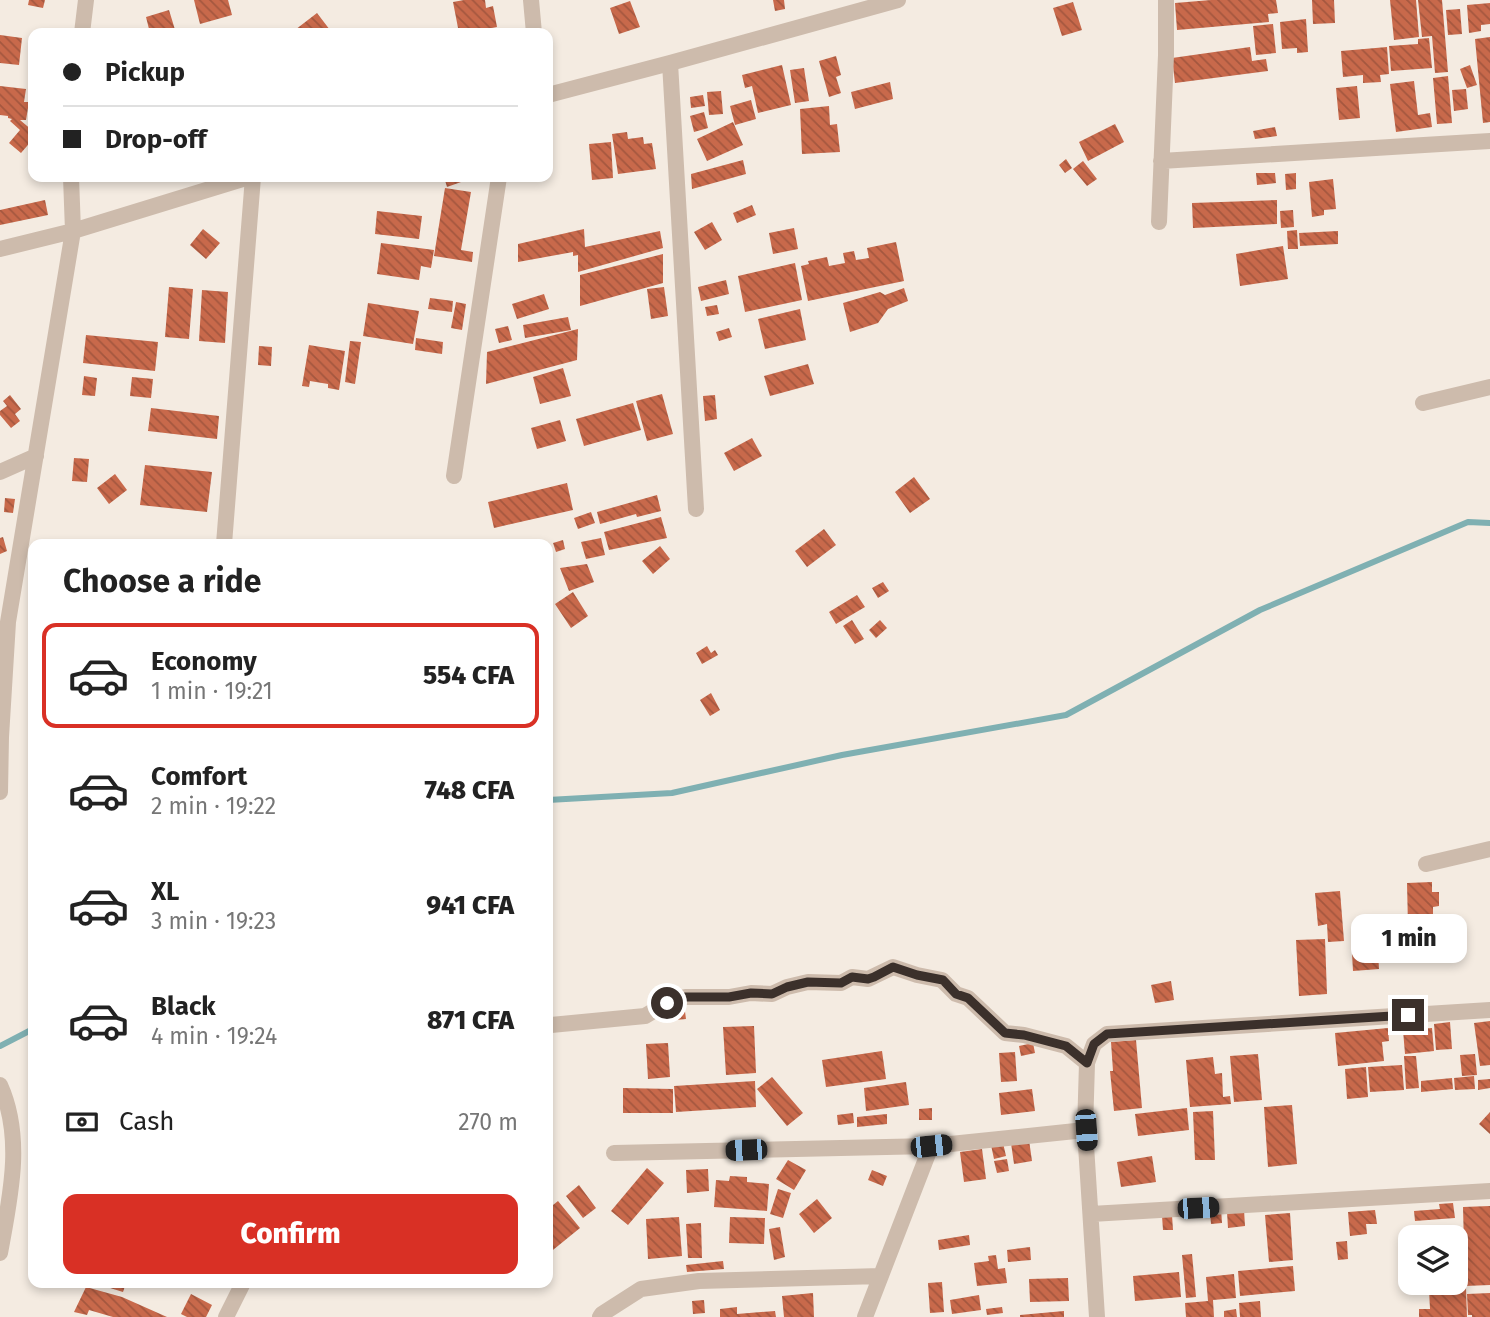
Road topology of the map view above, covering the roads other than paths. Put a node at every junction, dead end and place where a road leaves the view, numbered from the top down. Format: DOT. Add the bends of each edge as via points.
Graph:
graph roads {
  1 [pos="86,0"];
  2 [pos="531,0"];
  3 [pos="898,0"];
  4 [pos="1166,0"];
  5 [pos="83,28"];
  6 [pos="534,28"];
  7 [pos="670,63"];
  8 [pos="553,93"];
  9 [pos="1490,141"];
  10 [pos="1161,161"];
  11 [pos="71,182"];
  12 [pos="235,182"];
  13 [pos="251,182"];
  14 [pos="498,182"];
  15 [pos="1159,222"];
  16 [pos="73,231"];
  17 [pos="0,249"];
  18 [pos="1490,387"];
  19 [pos="1423,403"];
  20 [pos="36,456"];
  21 [pos="0,472"];
  22 [pos="454,477"];
  23 [pos="696,509"];
  24 [pos="225,539"];
  25 [pos="4,624"];
  26 [pos="0,792"];
  27 [pos="1490,849"];
  28 [pos="1426,864"];
  29 [pos="1490,1010"];
  30 [pos="553,1025"];
  31 [pos="1087,1063"];
  32 [pos="0,1085"];
  33 [pos="1086,1130"];
  34 [pos="931,1146"];
  35 [pos="614,1153"];
  36 [pos="1490,1191"];
  37 [pos="1091,1214"];
  38 [pos="0,1253"];
  39 [pos="881,1276"];
  40 [pos="240,1288"];
  41 [pos="226,1317"];
  42 [pos="600,1317"];
  43 [pos="865,1317"];
  44 [pos="1097,1317"];
  1 -- 5 [label="street"];
  2 -- 6 [label="street"];
  3 -- 7 [label="street"];
  4 -- 10 [label="street"];
  7 -- 8 [label="street"];
  7 -- 23 [label="street"];
  9 -- 10 [label="street"];
  10 -- 15 [label="street"];
  11 -- 16 [label="street"];
  12 -- 16 [label="street"];
  13 -- 24 [label="street"];
  14 -- 22 [label="street"];
  16 -- 17 [label="street"];
  16 -- 20 [label="street"];
  18 -- 19 [label="street"];
  20 -- 21 [label="street"];
  20 -- 25 [label="street"];
  25 -- 26 [label="street"];
  27 -- 28 [label="street"];
  29 -- 31 [label="street" via="1107,1034 1094,1044"];
  30 -- 31 [label="street" via="645,1016 685,997 772,994 808,982 868,979 893,967 943,980 1005,1033 1066,1046"];
  31 -- 33 [label="street"];
  32 -- 38 [label="street" via="11,1126 13,1179"];
  33 -- 34 [label="street"];
  33 -- 37 [label="street"];
  34 -- 35 [label="street"];
  34 -- 39 [label="street"];
  36 -- 37 [label="street"];
  37 -- 44 [label="street"];
  39 -- 42 [label="street" via="699,1281 641,1289"];
  39 -- 43 [label="street"];
  40 -- 41 [label="street"];
}
